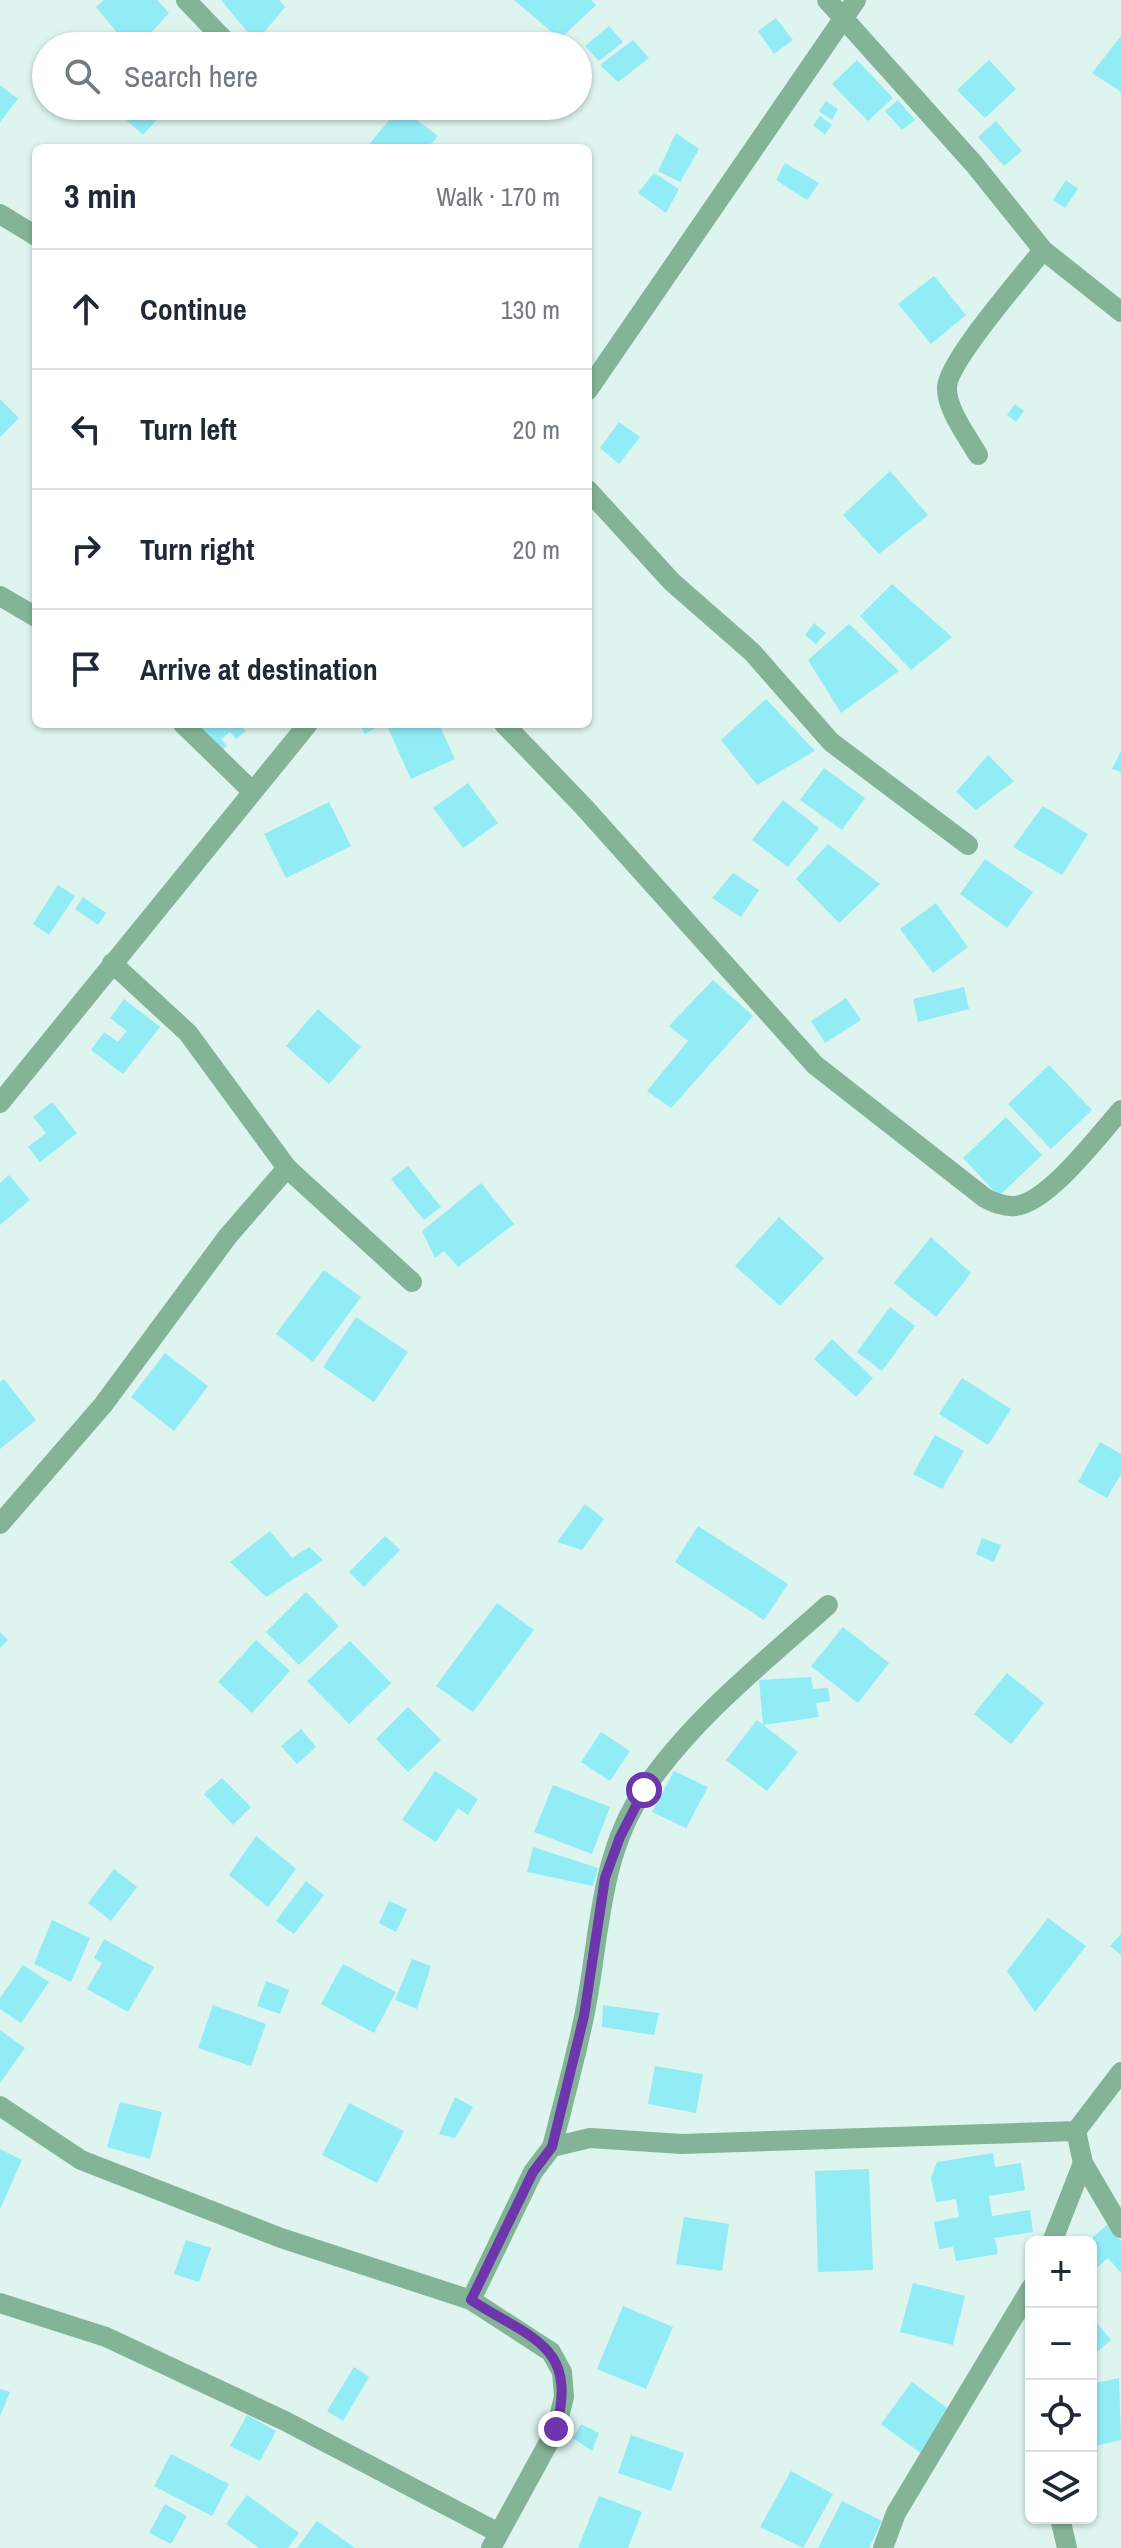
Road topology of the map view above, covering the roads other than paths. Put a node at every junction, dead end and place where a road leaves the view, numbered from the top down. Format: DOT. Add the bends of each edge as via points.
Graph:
graph roads {
  1 [pos="186,0"];
  2 [pos="827,0"];
  3 [pos="850,8"];
  4 [pos="217,32"];
  5 [pos="0,214"];
  6 [pos="32,234"];
  7 [pos="1043,250"];
  8 [pos="1121,312"];
  9 [pos="592,385"];
  10 [pos="978,455"];
  11 [pos="592,494"];
  12 [pos="0,596"];
  13 [pos="32,615"];
  14 [pos="187,728"];
  15 [pos="305,728"];
  16 [pos="508,728"];
  17 [pos="251,790"];
  18 [pos="968,845"];
  19 [pos="112,963"];
  20 [pos="0,1103"];
  21 [pos="1121,1110"];
  22 [pos="287,1168"];
  23 [pos="412,1282"];
  24 [pos="0,1524"];
  25 [pos="828,1605"];
  26 [pos="1121,2072"];
  27 [pos="0,2106"];
  28 [pos="1076,2131"];
  29 [pos="552,2147"];
  30 [pos="1083,2163"];
  31 [pos="1121,2228"];
  32 [pos="1054,2236"];
  33 [pos="471,2300"];
  34 [pos="1025,2301"];
  35 [pos="0,2303"];
  36 [pos="1022,2308"];
  37 [pos="1025,2315"];
  38 [pos="1061,2524"];
  39 [pos="495,2541"];
  40 [pos="883,2548"];
  41 [pos="1067,2548"];
  1 -- 4 [label="street"];
  2 -- 3 [label="street"];
  3 -- 7 [label="street"];
  3 -- 9 [label="street"];
  5 -- 6 [label="street"];
  7 -- 8 [label="street"];
  7 -- 10 [label="street" via="956,363 947,387"];
  11 -- 18 [label="street" via="672,582 752,652 831,742"];
  12 -- 13 [label="street"];
  14 -- 17 [label="street"];
  15 -- 17 [label="street"];
  16 -- 21 [label="street" via="815,1065 985,1198 1016,1206 1036,1198"];
  17 -- 19 [label="street"];
  19 -- 20 [label="street"];
  19 -- 22 [label="street" via="188,1033"];
  22 -- 23 [label="street"];
  22 -- 24 [label="street" via="228,1236 103,1405"];
  25 -- 29 [label="street" via="709,1712 644,1790 626,1825 605,1878 584,2016"];
  26 -- 28 [label="street"];
  27 -- 33 [label="street" via="81,2160 281,2238"];
  28 -- 29 [label="street" via="682,2144 590,2138"];
  28 -- 30 [label="street"];
  29 -- 33 [label="street" via="533,2172"];
  30 -- 31 [label="street"];
  30 -- 32 [label="street"];
  33 -- 39 [label="street" via="551,2352 562,2372 564,2397 556,2429"];
  34 -- 36 [label="street"];
  35 -- 39 [label="street" via="106,2337 285,2421"];
  36 -- 37 [label="street"];
  36 -- 40 [label="street" via="896,2513"];
  38 -- 41 [label="street"];
}
